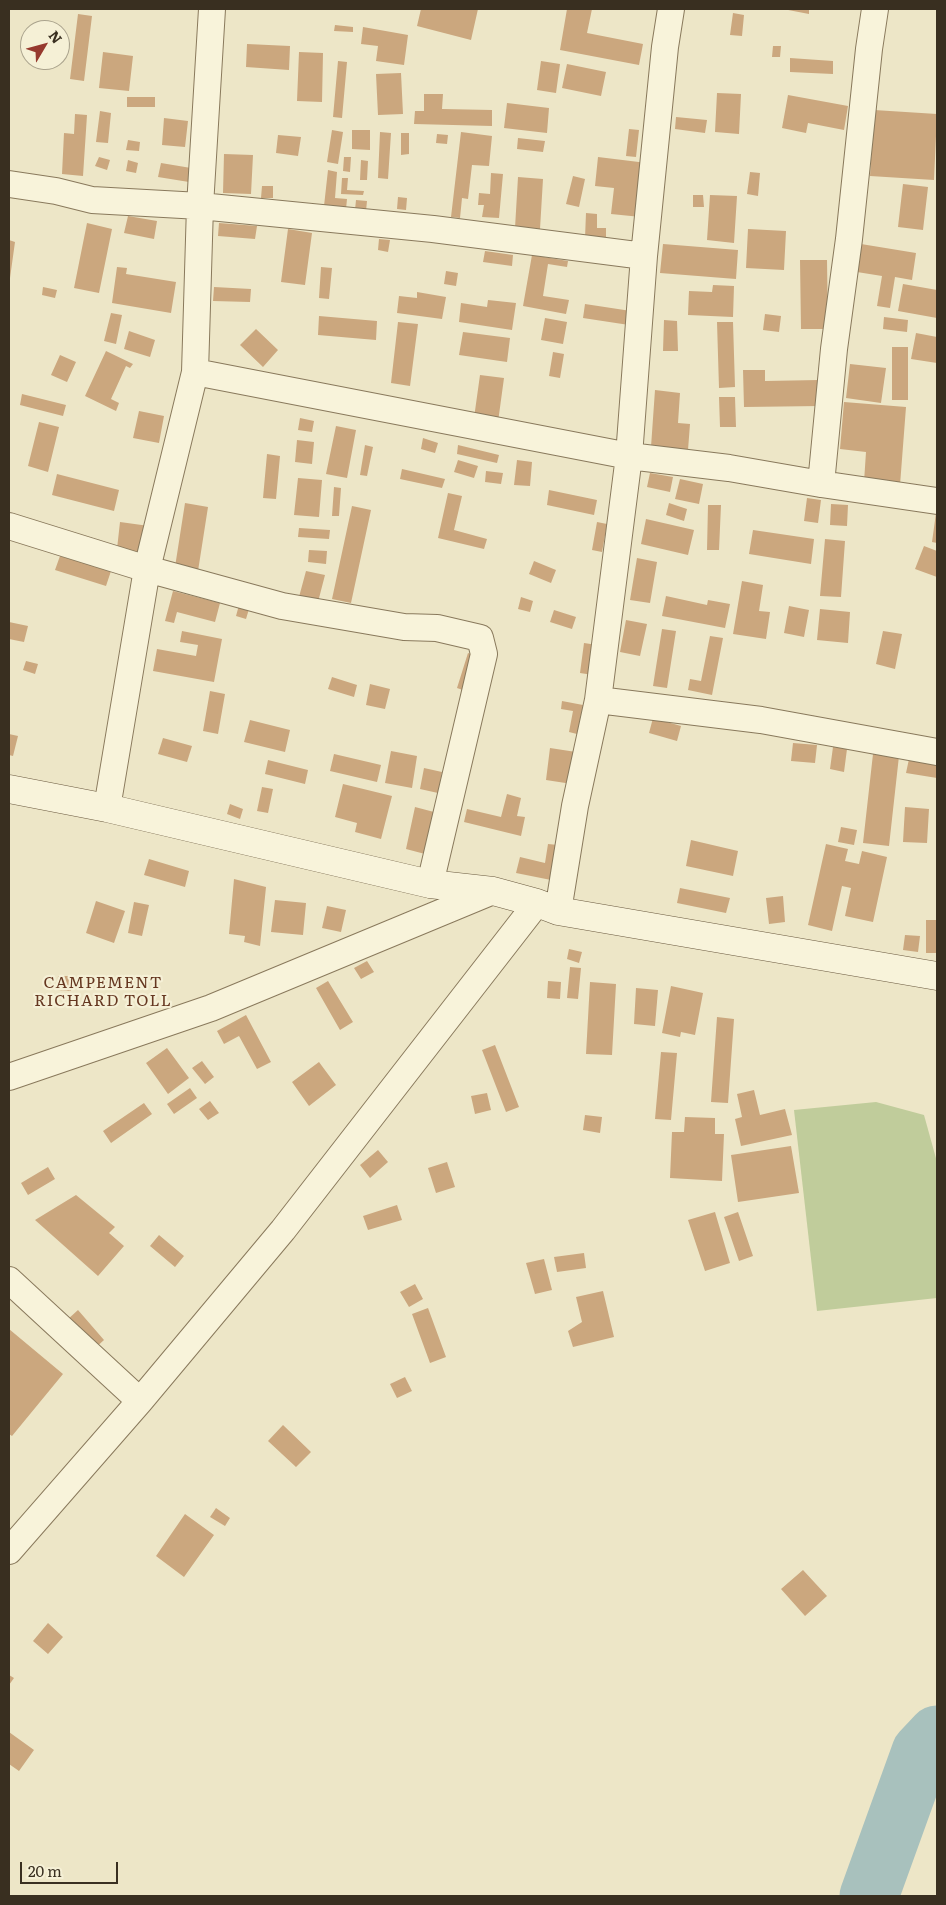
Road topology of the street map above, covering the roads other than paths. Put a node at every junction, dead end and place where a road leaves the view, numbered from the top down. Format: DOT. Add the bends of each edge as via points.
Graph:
graph roads {
  1 [pos="212,9"];
  2 [pos="671,9"];
  3 [pos="875,9"];
  4 [pos="9,184"];
  5 [pos="200,206"];
  6 [pos="644,256"];
  7 [pos="195,372"];
  8 [pos="629,456"];
  9 [pos="821,484"];
  10 [pos="937,501"];
  11 [pos="9,526"];
  12 [pos="146,569"];
  13 [pos="598,700"];
  14 [pos="937,752"];
  15 [pos="9,789"];
  16 [pos="107,808"];
  17 [pos="430,884"];
  18 [pos="493,891"];
  19 [pos="548,907"];
  20 [pos="937,976"];
  21 [pos="9,1077"];
  22 [pos="9,1280"];
  23 [pos="140,1401"];
  24 [pos="9,1551"];
  1 -- 5 [label="street"];
  2 -- 6 [label="street"];
  3 -- 9 [label="street"];
  4 -- 5 [label="street" via="56,190 92,200"];
  5 -- 6 [label="street" via="433,229"];
  5 -- 7 [label="street"];
  6 -- 8 [label="street"];
  7 -- 8 [label="street"];
  7 -- 12 [label="street"];
  8 -- 9 [label="street" via="730,468"];
  8 -- 13 [label="street"];
  9 -- 10 [label="street"];
  11 -- 12 [label="street"];
  12 -- 16 [label="street"];
  12 -- 17 [label="street" via="282,606 404,628 437,628 480,638 484,654"];
  13 -- 14 [label="street" via="761,720"];
  13 -- 19 [label="street" via="576,806"];
  15 -- 16 [label="street"];
  16 -- 17 [label="street"];
  17 -- 18 [label="street"];
  18 -- 19 [label="street"];
  18 -- 21 [label="street" via="212,1008"];
  19 -- 20 [label="street"];
  19 -- 23 [label="street"];
  22 -- 23 [label="street"];
  23 -- 24 [label="street"];
}
